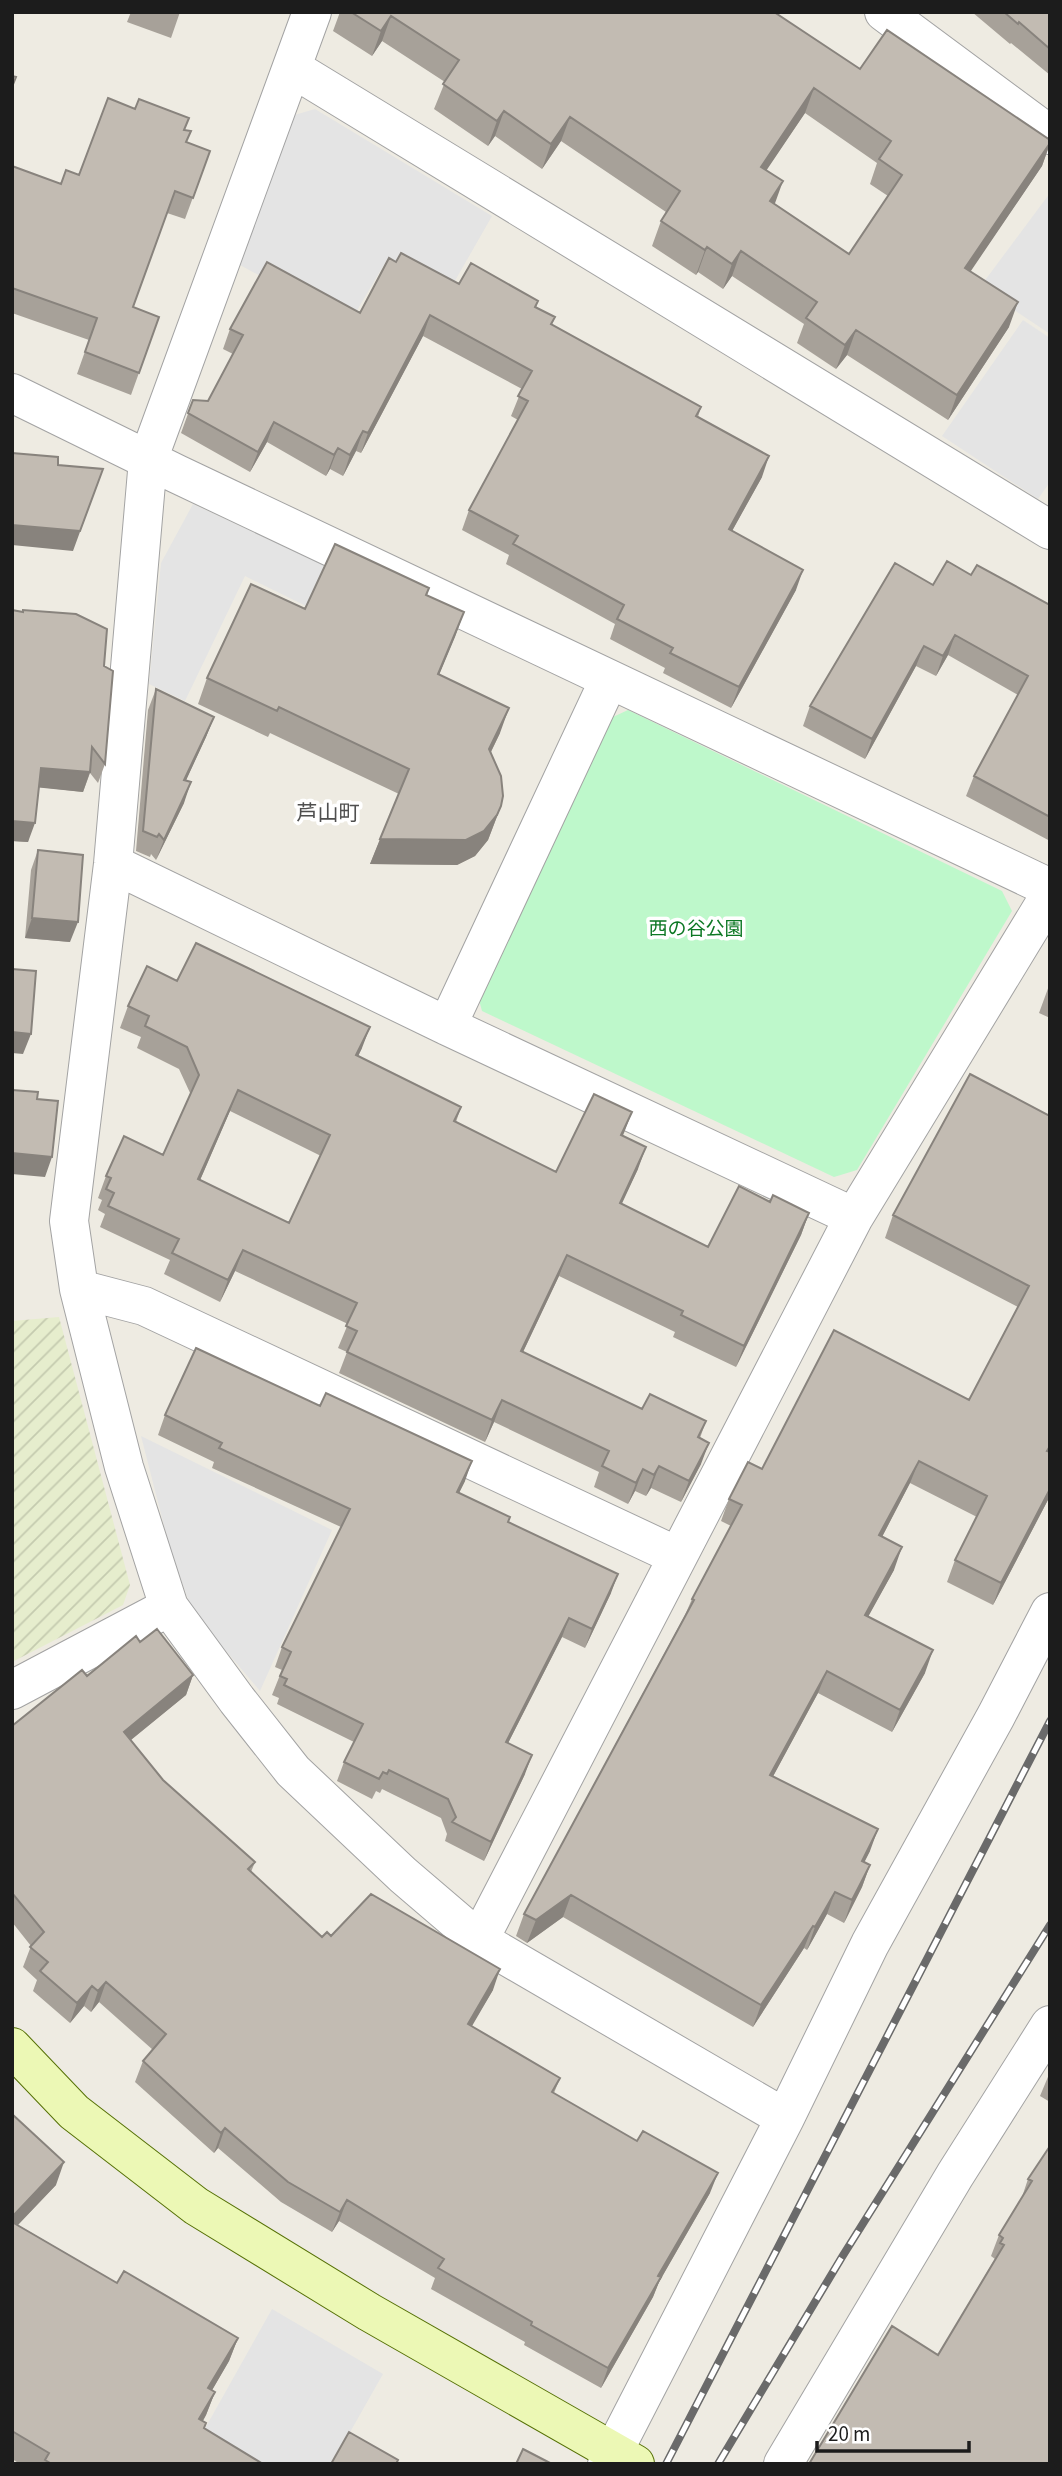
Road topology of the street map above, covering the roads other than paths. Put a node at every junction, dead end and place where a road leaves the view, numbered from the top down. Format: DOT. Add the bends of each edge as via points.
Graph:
graph roads {
  1 [pos="312,12"];
  2 [pos="884,12"];
  3 [pos="292,68"];
  4 [pos="1050,135"];
  5 [pos="12,393"];
  6 [pos="148,460"];
  7 [pos="1050,530"];
  8 [pos="609,680"];
  9 [pos="113,864"];
  10 [pos="1050,888"];
  11 [pos="1050,895"];
  12 [pos="447,1026"];
  13 [pos="854,1217"];
  14 [pos="79,1289"];
  15 [pos="677,1556"];
  16 [pos="169,1607"];
  17 [pos="1050,1612"];
  18 [pos="12,1690"];
  19 [pos="479,1940"];
  20 [pos="1050,2025"];
  21 [pos="12,2047"];
  22 [pos="785,2118"];
  23 [pos="618,2460"];
  24 [pos="783,2464"];
  1 -- 3 [label="street"];
  2 -- 4 [label="street"];
  3 -- 6 [label="street"];
  3 -- 7 [label="street"];
  5 -- 6 [label="street"];
  6 -- 8 [label="street"];
  6 -- 9 [label="street"];
  8 -- 10 [label="street"];
  8 -- 12 [label="street"];
  9 -- 12 [label="street"];
  9 -- 14 [label="street" via="69,1221"];
  11 -- 13 [label="street"];
  12 -- 13 [label="street"];
  13 -- 15 [label="street"];
  14 -- 15 [label="street" via="144,1306"];
  14 -- 16 [label="street" via="124,1467"];
  15 -- 19 [label="street"];
  16 -- 18 [label="street"];
  16 -- 19 [label="street" via="293,1770"];
  17 -- 22 [label="street" via="870,1944"];
  19 -- 22 [label="street"];
  20 -- 24 [label="street"];
  21 -- 23 [label="street" via="74,2112 196,2206"];
  22 -- 23 [label="street"];
}
